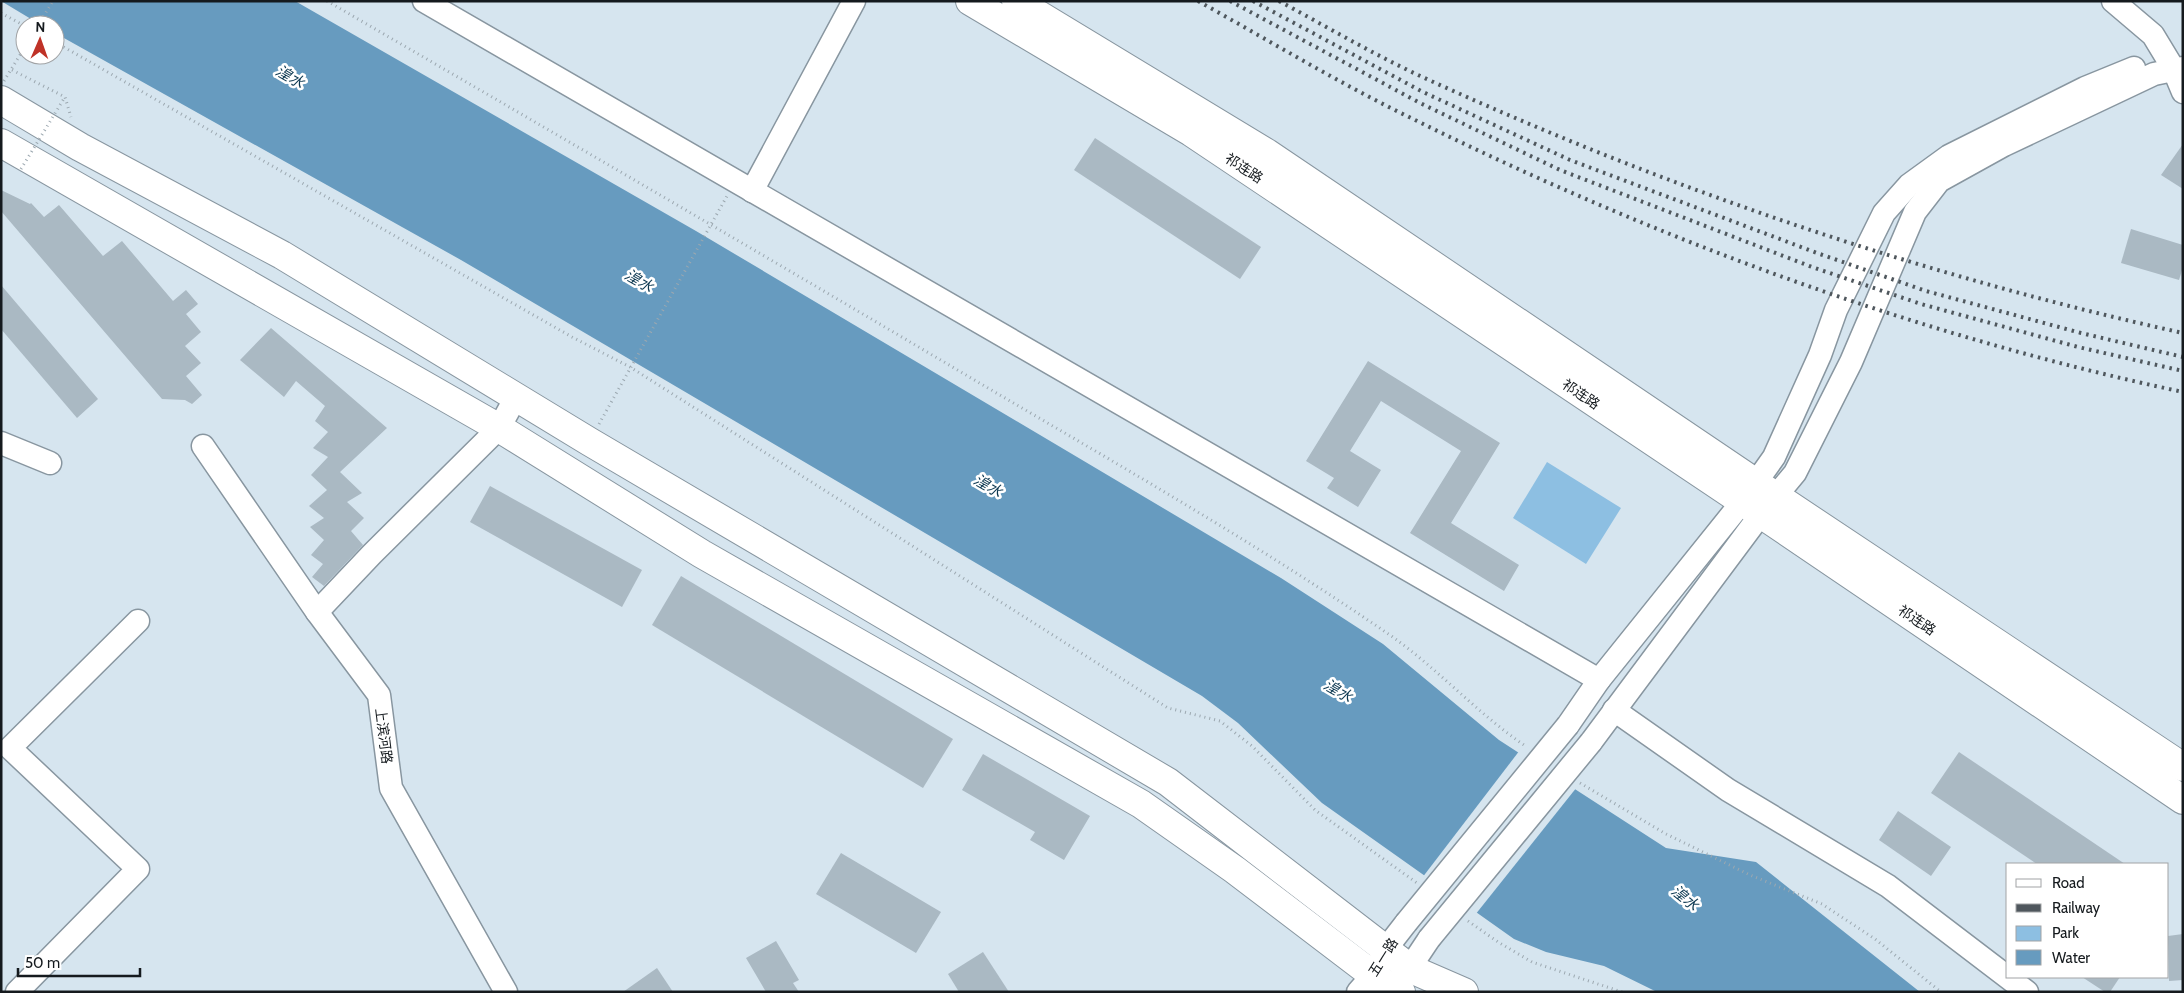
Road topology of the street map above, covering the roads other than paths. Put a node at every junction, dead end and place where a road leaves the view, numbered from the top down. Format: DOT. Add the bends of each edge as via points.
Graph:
graph roads {
  1 [pos="424,1"];
  2 [pos="854,1"];
  3 [pos="970,1"];
  4 [pos="1016,1"];
  5 [pos="2113,1"];
  6 [pos="2174,64"];
  7 [pos="2183,92"];
  8 [pos="1,100"];
  9 [pos="1,143"];
  10 [pos="743,186"];
  11 [pos="516,396"];
  12 [pos="499,428"];
  13 [pos="1,443"];
  14 [pos="203,446"];
  15 [pos="50,463"];
  16 [pos="1759,499"];
  17 [pos="317,612"];
  18 [pos="138,621"];
  19 [pos="1599,680"];
  20 [pos="1614,710"];
  21 [pos="2183,767"];
  22 [pos="2183,800"];
  23 [pos="1385,950"];
  24 [pos="2006,975"];
  25 [pos="2010,978"];
  26 [pos="1388,985"];
  27 [pos="17,992"];
  28 [pos="506,992"];
  29 [pos="1464,992"];
  30 [pos="2028,992"];
  1 -- 10 [label="street"];
  2 -- 10 [label="street"];
  3 -- 16 [label="main road, 祁连路" via="1190,132"];
  4 -- 16 [label="main road, 祁连路" via="1267,153"];
  5 -- 6 [label="street" via="2152,35"];
  6 -- 7 [label="street"];
  6 -- 16 [label="street" via="2013,141 1939,181 1915,212 1851,362 1794,473"];
  6 -- 16 [label="street" via="2085,88 1958,152 1909,185 1884,214 1836,310"];
  8 -- 11 [label="main road" via="80,147 282,255"];
  9 -- 12 [label="main road"];
  10 -- 19 [label="street"];
  11 -- 12 [label="street"];
  11 -- 23 [label="main road" via="1168,782"];
  12 -- 17 [label="street"];
  12 -- 26 [label="main road" via="702,554 1142,804"];
  13 -- 15 [label="street"];
  14 -- 17 [label="street, 上滨河路"];
  16 -- 19 [label="street, 五一路"];
  16 -- 20 [label="street"];
  16 -- 21 [label="main road, 祁连路"];
  16 -- 22 [label="main road, 祁连路"];
  17 -- 28 [label="street, 上滨河路" via="379,694 390,788"];
  18 -- 27 [label="street" via="10,748 138,869"];
  19 -- 23 [label="street, 五一路, bridge" via="1568,726"];
  20 -- 24 [label="street" via="1728,790 1888,886"];
  20 -- 26 [label="street, bridge" via="1591,742"];
  23 -- 26 [label="main road"];
  25 -- 30 [label="street"];
  26 -- 29 [label="main road"];
}
